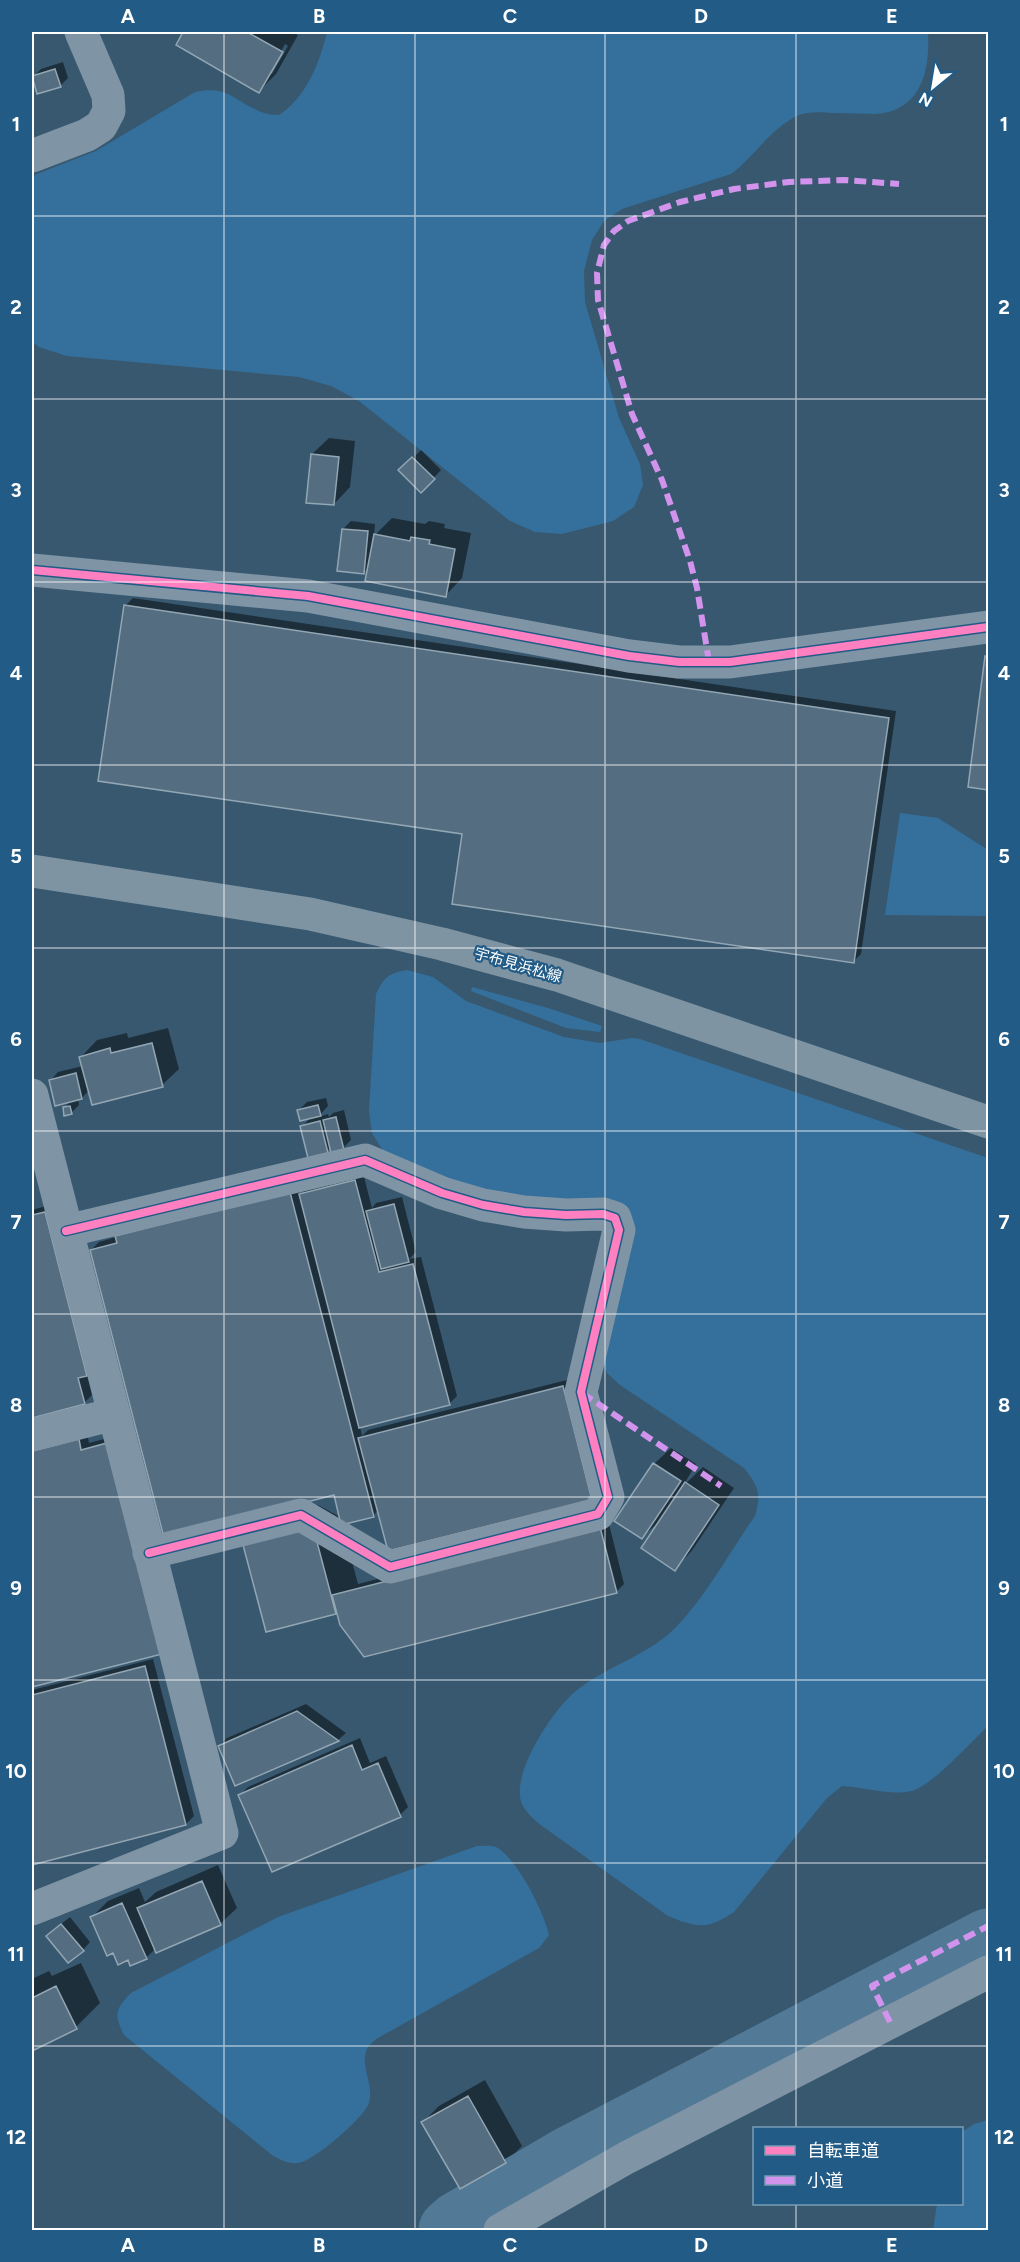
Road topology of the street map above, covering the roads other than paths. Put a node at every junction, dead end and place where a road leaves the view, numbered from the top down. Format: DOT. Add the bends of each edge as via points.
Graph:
graph roads {
  1 [pos="81,32"];
  2 [pos="32,156"];
  3 [pos="32,570"];
  4 [pos="988,627"];
  5 [pos="32,871"];
  6 [pos="32,1095"];
  7 [pos="988,1122"];
  8 [pos="66,1231"];
  9 [pos="114,1414"];
  10 [pos="32,1435"];
  11 [pos="149,1553"];
  12 [pos="32,1909"];
  13 [pos="988,1972"];
  14 [pos="500,2230"];
  1 -- 2 [label="street" via="108,95 109,111 101,126 87,135"];
  3 -- 4 [label="street" via="308,596 679,662 730,662"];
  5 -- 7 [label="main road, 宇布見浜松線" via="310,914 442,944 557,975"];
  6 -- 8 [label="street"];
  8 -- 9 [label="street"];
  8 -- 11 [label="street" via="365,1160 441,1193 483,1205 524,1212 603,1214 615,1218 619,1230 580,1392 608,1497 598,1514 390,1567 301,1515"];
  9 -- 10 [label="street"];
  9 -- 11 [label="street"];
  11 -- 12 [label="street" via="222,1833"];
  13 -- 14 [label="street" via="626,2158"];
}
